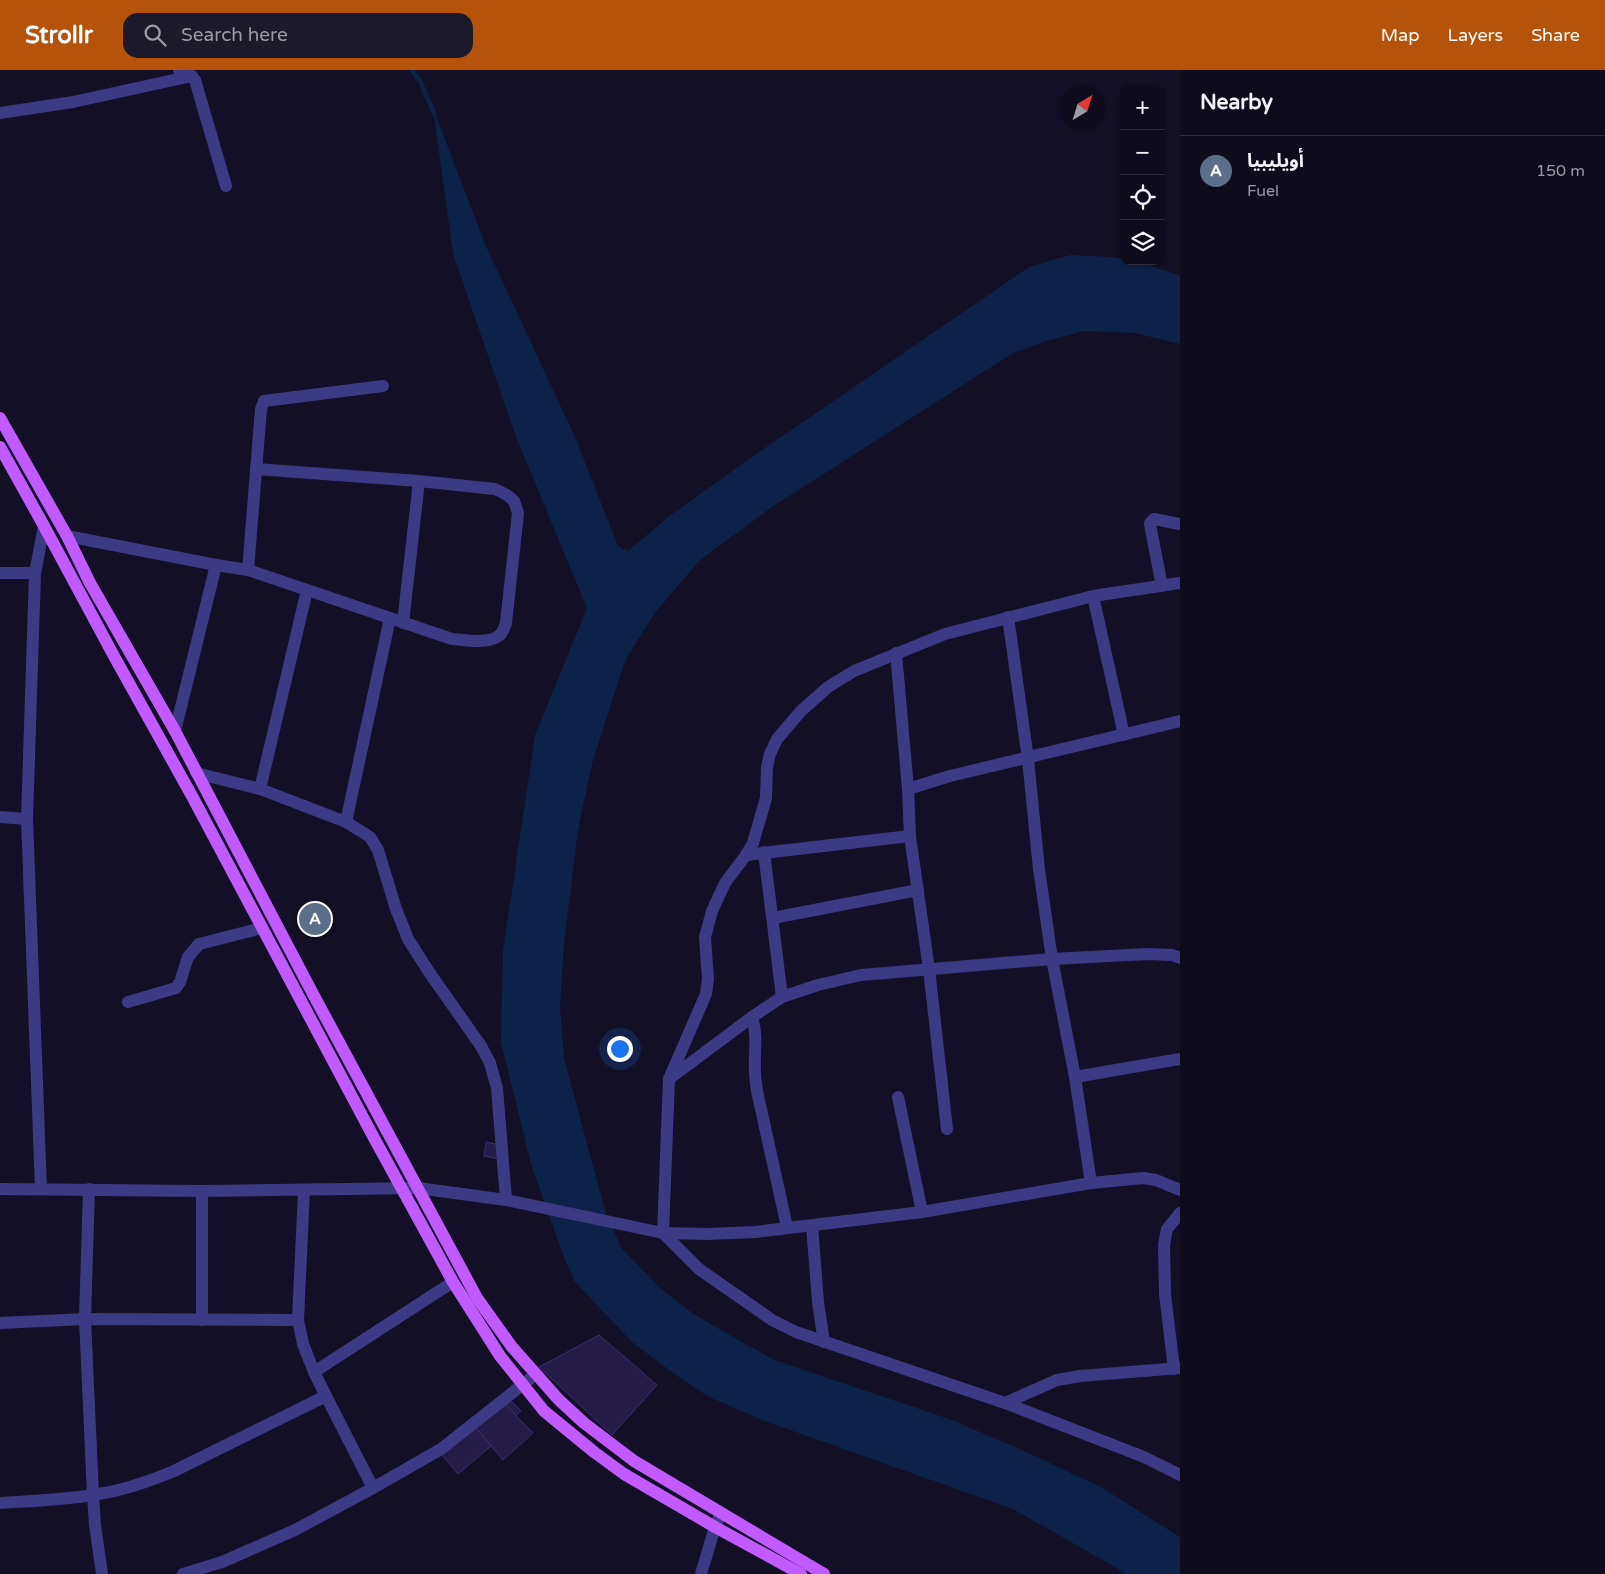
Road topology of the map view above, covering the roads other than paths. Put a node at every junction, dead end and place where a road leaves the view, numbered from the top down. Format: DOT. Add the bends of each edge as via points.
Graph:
graph roads {
  1 [pos="179,70"];
  2 [pos="192,76"];
  3 [pos="0,113"];
  4 [pos="226,186"];
  5 [pos="383,386"];
  6 [pos="0,418"];
  7 [pos="2,453"];
  8 [pos="256,469"];
  9 [pos="419,481"];
  10 [pos="1180,524"];
  11 [pos="44,526"];
  12 [pos="67,536"];
  13 [pos="216,565"];
  14 [pos="248,570"];
  15 [pos="0,573"];
  16 [pos="35,573"];
  17 [pos="1180,583"];
  18 [pos="1162,586"];
  19 [pos="307,590"];
  20 [pos="1093,596"];
  21 [pos="1008,617"];
  22 [pos="390,618"];
  23 [pos="403,623"];
  24 [pos="896,653"];
  25 [pos="1180,721"];
  26 [pos="174,731"];
  27 [pos="1124,735"];
  28 [pos="1028,759"];
  29 [pos="196,773"];
  30 [pos="260,789"];
  31 [pos="908,789"];
  32 [pos="0,817"];
  33 [pos="27,819"];
  34 [pos="346,822"];
  35 [pos="910,836"];
  36 [pos="764,852"];
  37 [pos="746,855"];
  38 [pos="918,890"];
  39 [pos="773,918"];
  40 [pos="262,928"];
  41 [pos="1180,958"];
  42 [pos="1052,959"];
  43 [pos="929,969"];
  44 [pos="782,998"];
  45 [pos="128,1002"];
  46 [pos="752,1018"];
  47 [pos="1180,1059"];
  48 [pos="1075,1077"];
  49 [pos="669,1079"];
  50 [pos="898,1097"];
  51 [pos="948,1129"];
  52 [pos="1091,1183"];
  53 [pos="0,1188"];
  54 [pos="41,1188"];
  55 [pos="402,1188"];
  56 [pos="418,1188"];
  57 [pos="89,1189"];
  58 [pos="304,1190"];
  59 [pos="1180,1190"];
  60 [pos="202,1191"];
  61 [pos="506,1200"];
  62 [pos="922,1212"];
  63 [pos="1180,1213"];
  64 [pos="812,1226"];
  65 [pos="788,1228"];
  66 [pos="663,1233"];
  67 [pos="453,1282"];
  68 [pos="85,1318"];
  69 [pos="202,1320"];
  70 [pos="298,1320"];
  71 [pos="0,1323"];
  72 [pos="824,1342"];
  73 [pos="1177,1369"];
  74 [pos="314,1372"];
  75 [pos="536,1374"];
  76 [pos="522,1384"];
  77 [pos="326,1396"];
  78 [pos="1005,1403"];
  79 [pos="1180,1475"];
  80 [pos="373,1488"];
  81 [pos="93,1495"];
  82 [pos="0,1504"];
  83 [pos="721,1513"];
  84 [pos="715,1527"];
  85 [pos="102,1574"];
  86 [pos="183,1574"];
  87 [pos="701,1574"];
  88 [pos="801,1574"];
  89 [pos="824,1574"];
  1 -- 2 [label="street"];
  2 -- 3 [label="street" via="73,102"];
  2 -- 4 [label="street"];
  5 -- 8 [label="street" via="264,401"];
  6 -- 12 [label="main road"];
  7 -- 11 [label="main road"];
  8 -- 9 [label="street"];
  8 -- 14 [label="street"];
  9 -- 23 [label="street"];
  9 -- 23 [label="street" via="495,489 514,502 518,513 506,622 500,634 492,640 472,641 452,639"];
  10 -- 18 [label="street" via="1154,519 1150,523"];
  11 -- 16 [label="street"];
  11 -- 40 [label="main road"];
  12 -- 13 [label="street"];
  12 -- 26 [label="main road"];
  13 -- 14 [label="street"];
  13 -- 26 [label="street"];
  14 -- 19 [label="street"];
  15 -- 16 [label="street"];
  16 -- 33 [label="street"];
  17 -- 18 [label="street"];
  18 -- 20 [label="street"];
  19 -- 22 [label="street"];
  19 -- 30 [label="street"];
  20 -- 21 [label="street"];
  20 -- 27 [label="street"];
  21 -- 24 [label="street" via="945,634"];
  21 -- 28 [label="street"];
  22 -- 23 [label="street"];
  22 -- 34 [label="street"];
  24 -- 31 [label="street"];
  24 -- 37 [label="street" via="854,671 828,687 776,739 767,767 766,798 753,843"];
  25 -- 27 [label="street"];
  26 -- 29 [label="main road"];
  27 -- 28 [label="street"];
  28 -- 31 [label="street"];
  28 -- 42 [label="street"];
  29 -- 30 [label="street"];
  29 -- 56 [label="main road"];
  30 -- 34 [label="street"];
  31 -- 35 [label="street"];
  32 -- 33 [label="street"];
  33 -- 54 [label="street"];
  34 -- 61 [label="street" via="370,837 378,850 408,939 490,1063 497,1088"];
  35 -- 36 [label="street"];
  35 -- 38 [label="street"];
  36 -- 37 [label="street"];
  36 -- 39 [label="street"];
  37 -- 49 [label="street" via="725,882 712,911 705,937 706,994"];
  38 -- 39 [label="street"];
  38 -- 43 [label="street"];
  39 -- 44 [label="street"];
  40 -- 45 [label="street" via="199,944 188,957 176,988"];
  40 -- 55 [label="main road"];
  41 -- 42 [label="street" via="1148,954"];
  42 -- 43 [label="street"];
  42 -- 48 [label="street"];
  43 -- 44 [label="street" via="861,975"];
  43 -- 51 [label="street"];
  44 -- 46 [label="street"];
  46 -- 49 [label="street"];
  46 -- 65 [label="street" via="757,1091"];
  47 -- 48 [label="street"];
  48 -- 52 [label="street"];
  49 -- 66 [label="street"];
  50 -- 62 [label="street"];
  52 -- 59 [label="street" via="1143,1178"];
  52 -- 62 [label="street"];
  53 -- 54 [label="street"];
  54 -- 57 [label="street"];
  55 -- 56 [label="street"];
  55 -- 58 [label="street"];
  55 -- 67 [label="main road"];
  56 -- 61 [label="street"];
  56 -- 75 [label="main road" via="478,1298 512,1347"];
  57 -- 60 [label="street"];
  57 -- 68 [label="street"];
  58 -- 60 [label="street"];
  58 -- 70 [label="street"];
  60 -- 69 [label="street"];
  61 -- 66 [label="street"];
  62 -- 64 [label="street"];
  63 -- 73 [label="street" via="1167,1229 1164,1245 1165,1294"];
  64 -- 65 [label="street"];
  64 -- 72 [label="street" via="813,1261"];
  65 -- 66 [label="street" via="755,1232"];
  66 -- 72 [label="street" via="698,1269 737,1297 772,1320"];
  67 -- 74 [label="street"];
  67 -- 76 [label="main road" via="487,1337"];
  68 -- 69 [label="street"];
  68 -- 71 [label="street"];
  68 -- 81 [label="street"];
  69 -- 70 [label="street"];
  70 -- 74 [label="street"];
  72 -- 78 [label="street"];
  73 -- 78 [label="street" via="1057,1380"];
  74 -- 77 [label="street"];
  75 -- 76 [label="street"];
  75 -- 83 [label="main road" via="559,1400 634,1461"];
  76 -- 80 [label="street" via="441,1449"];
  76 -- 84 [label="main road" via="544,1411 594,1452 624,1474"];
  77 -- 80 [label="street"];
  77 -- 81 [label="street" via="166,1474 124,1489"];
  78 -- 79 [label="street" via="1144,1457"];
  80 -- 86 [label="street" via="296,1530 222,1562"];
  81 -- 82 [label="street"];
  81 -- 85 [label="street"];
  83 -- 84 [label="street"];
  83 -- 89 [label="main road"];
  84 -- 87 [label="street"];
  84 -- 88 [label="main road"];
}
